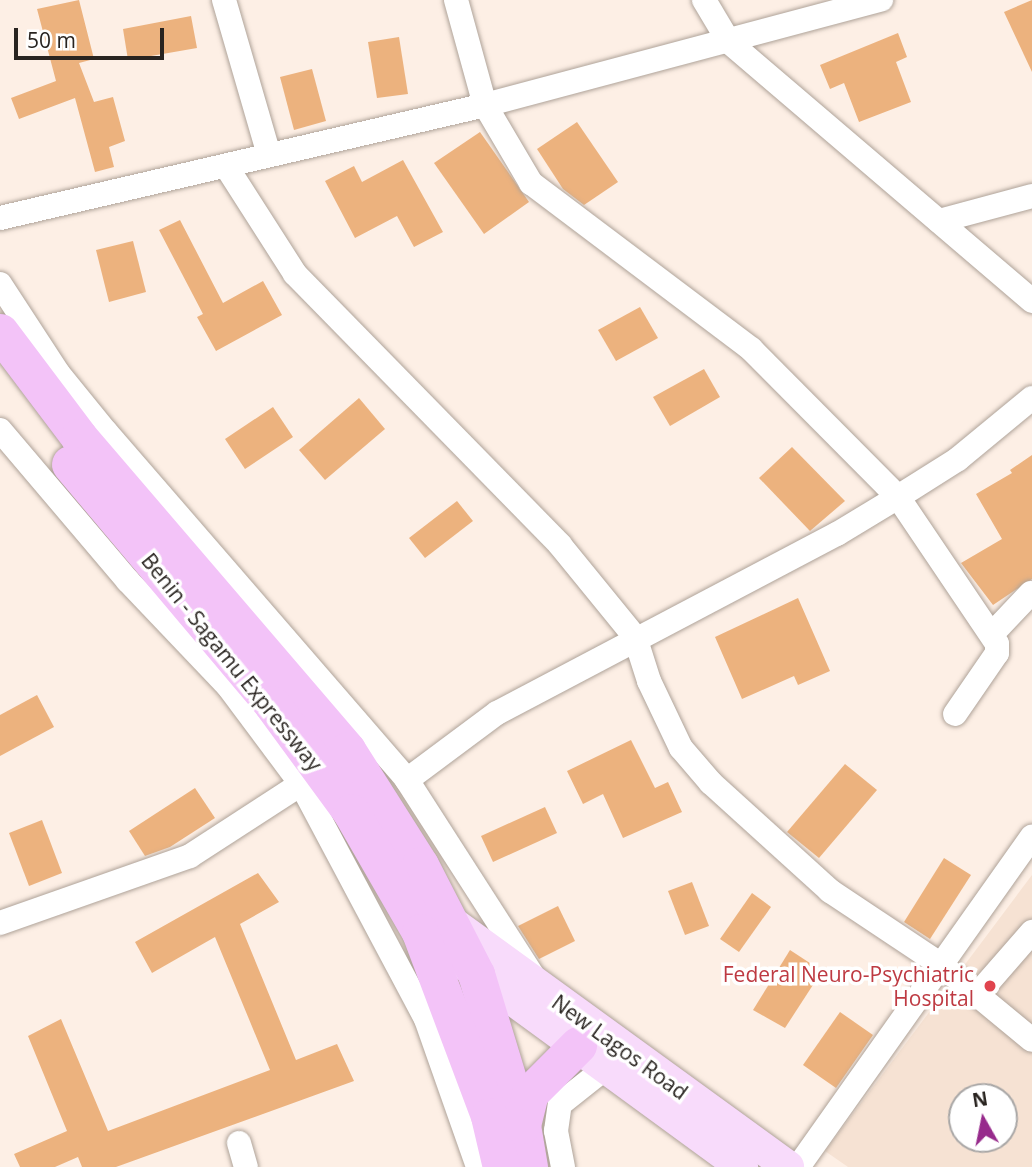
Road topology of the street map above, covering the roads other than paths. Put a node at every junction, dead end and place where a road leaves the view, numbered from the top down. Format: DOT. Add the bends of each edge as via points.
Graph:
graph roads {
  1 [pos="224,0"];
  2 [pos="456,0"];
  3 [pos="704,0"];
  4 [pos="881,0"];
  5 [pos="729,42"];
  6 [pos="485,105"];
  7 [pos="269,155"];
  8 [pos="226,166"];
  9 [pos="1032,196"];
  10 [pos="0,218"];
  11 [pos="939,221"];
  12 [pos="0,284"];
  13 [pos="1032,301"];
  14 [pos="0,332"];
  15 [pos="0,376"];
  16 [pos="1032,398"];
  17 [pos="0,430"];
  18 [pos="898,497"];
  19 [pos="1031,593"];
  20 [pos="993,634"];
  21 [pos="635,637"];
  22 [pos="955,714"];
  23 [pos="407,780"];
  24 [pos="301,784"];
  25 [pos="1032,837"];
  26 [pos="351,843"];
  27 [pos="0,923"];
  28 [pos="437,928"];
  29 [pos="1032,932"];
  30 [pos="940,964"];
  31 [pos="476,974"];
  32 [pos="542,991"];
  33 [pos="977,995"];
  34 [pos="1032,1040"];
  35 [pos="578,1045"];
  36 [pos="608,1066"];
  37 [pos="522,1125"];
  38 [pos="239,1143"];
  39 [pos="246,1167"];
  40 [pos="478,1167"];
  41 [pos="501,1167"];
  42 [pos="529,1167"];
  43 [pos="563,1167"];
  44 [pos="742,1167"];
  45 [pos="788,1167"];
  46 [pos="798,1167"];
  1 -- 7 [label="street"];
  2 -- 6 [label="street"];
  3 -- 5 [label="street"];
  4 -- 5 [label="street"];
  5 -- 6 [label="street"];
  5 -- 11 [label="street"];
  6 -- 7 [label="street"];
  6 -- 18 [label="street" via="531,183 751,349"];
  7 -- 8 [label="street"];
  8 -- 10 [label="street"];
  8 -- 21 [label="street" via="295,274 560,545"];
  9 -- 11 [label="street"];
  11 -- 13 [label="street"];
  12 -- 23 [label="street" via="50,363 106,432"];
  14 -- 28 [label="highway" via="79,437 346,750"];
  15 -- 26 [label="highway, Benin - Sagamu Expressway" via="272,704"];
  16 -- 18 [label="street" via="958,459"];
  17 -- 24 [label="street" via="128,581 228,686"];
  18 -- 20 [label="street"];
  18 -- 21 [label="street" via="837,534"];
  19 -- 20 [label="street"];
  20 -- 22 [label="street" via="997,653"];
  21 -- 23 [label="street" via="497,713"];
  21 -- 30 [label="street" via="649,681 681,748 711,783 830,891"];
  23 -- 32 [label="street"];
  24 -- 26 [label="street"];
  24 -- 27 [label="street" via="190,856"];
  25 -- 30 [label="street"];
  26 -- 28 [label="highway, Benin - Sagamu Expressway"];
  26 -- 40 [label="street" via="426,1019"];
  28 -- 31 [label="highway"];
  28 -- 32 [label="main road, New Lagos Road"];
  28 -- 41 [label="highway, Benin - Sagamu Expressway"];
  29 -- 33 [label="street"];
  30 -- 33 [label="street"];
  30 -- 46 [label="street"];
  31 -- 35 [label="main road, New Lagos Road"];
  31 -- 37 [label="highway"];
  32 -- 45 [label="main road, New Lagos Road"];
  33 -- 34 [label="street"];
  35 -- 36 [label="main road, New Lagos Road"];
  35 -- 37 [label="highway" via="530,1093"];
  36 -- 43 [label="street" via="560,1104 556,1131"];
  36 -- 44 [label="main road, New Lagos Road"];
  37 -- 42 [label="highway"];
  38 -- 39 [label="street"];
}
